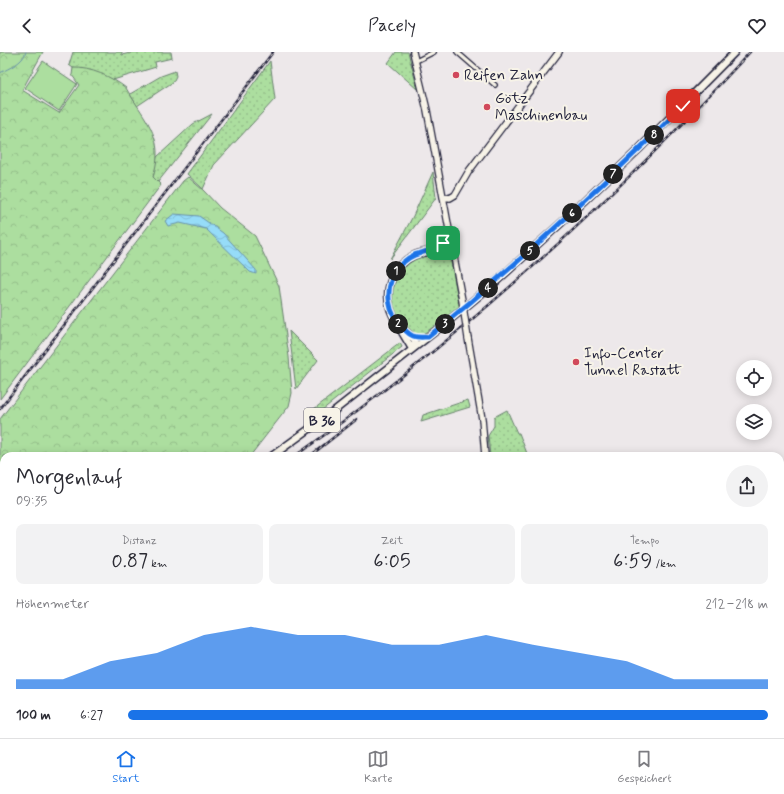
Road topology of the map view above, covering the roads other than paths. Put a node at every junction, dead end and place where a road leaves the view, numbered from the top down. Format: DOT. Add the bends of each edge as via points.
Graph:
graph roads {
  1 [pos="413,52"];
  2 [pos="434,52"];
  3 [pos="457,52"];
  4 [pos="559,52"];
  5 [pos="735,52"];
  6 [pos="416,61"];
  7 [pos="495,84"];
  8 [pos="443,197"];
  9 [pos="449,232"];
  10 [pos="440,247"];
  11 [pos="452,248"];
  12 [pos="431,250"];
  13 [pos="400,326"];
  14 [pos="411,336"];
  15 [pos="428,337"];
  16 [pos="414,348"];
  17 [pos="278,452"];
  18 [pos="485,452"];
  1 -- 6 [label="street"];
  2 -- 6 [label="street"];
  3 -- 7 [label="street"];
  4 -- 8 [label="street" via="456,192"];
  5 -- 15 [label="main road, B 36" via="574,211 498,280"];
  6 -- 8 [label="street"];
  8 -- 9 [label="street"];
  9 -- 10 [label="main road"];
  9 -- 11 [label="street"];
  10 -- 11 [label="main road"];
  10 -- 12 [label="main road"];
  11 -- 12 [label="main road"];
  11 -- 18 [label="street, bridge" via="482,419"];
  12 -- 13 [label="main road" via="404,261 391,281 388,299 390,310"];
  13 -- 14 [label="main road"];
  13 -- 16 [label="main road"];
  14 -- 15 [label="main road"];
  14 -- 16 [label="main road" via="414,339"];
  15 -- 16 [label="main road, B 36"];
  16 -- 17 [label="main road, B 36"];
}
